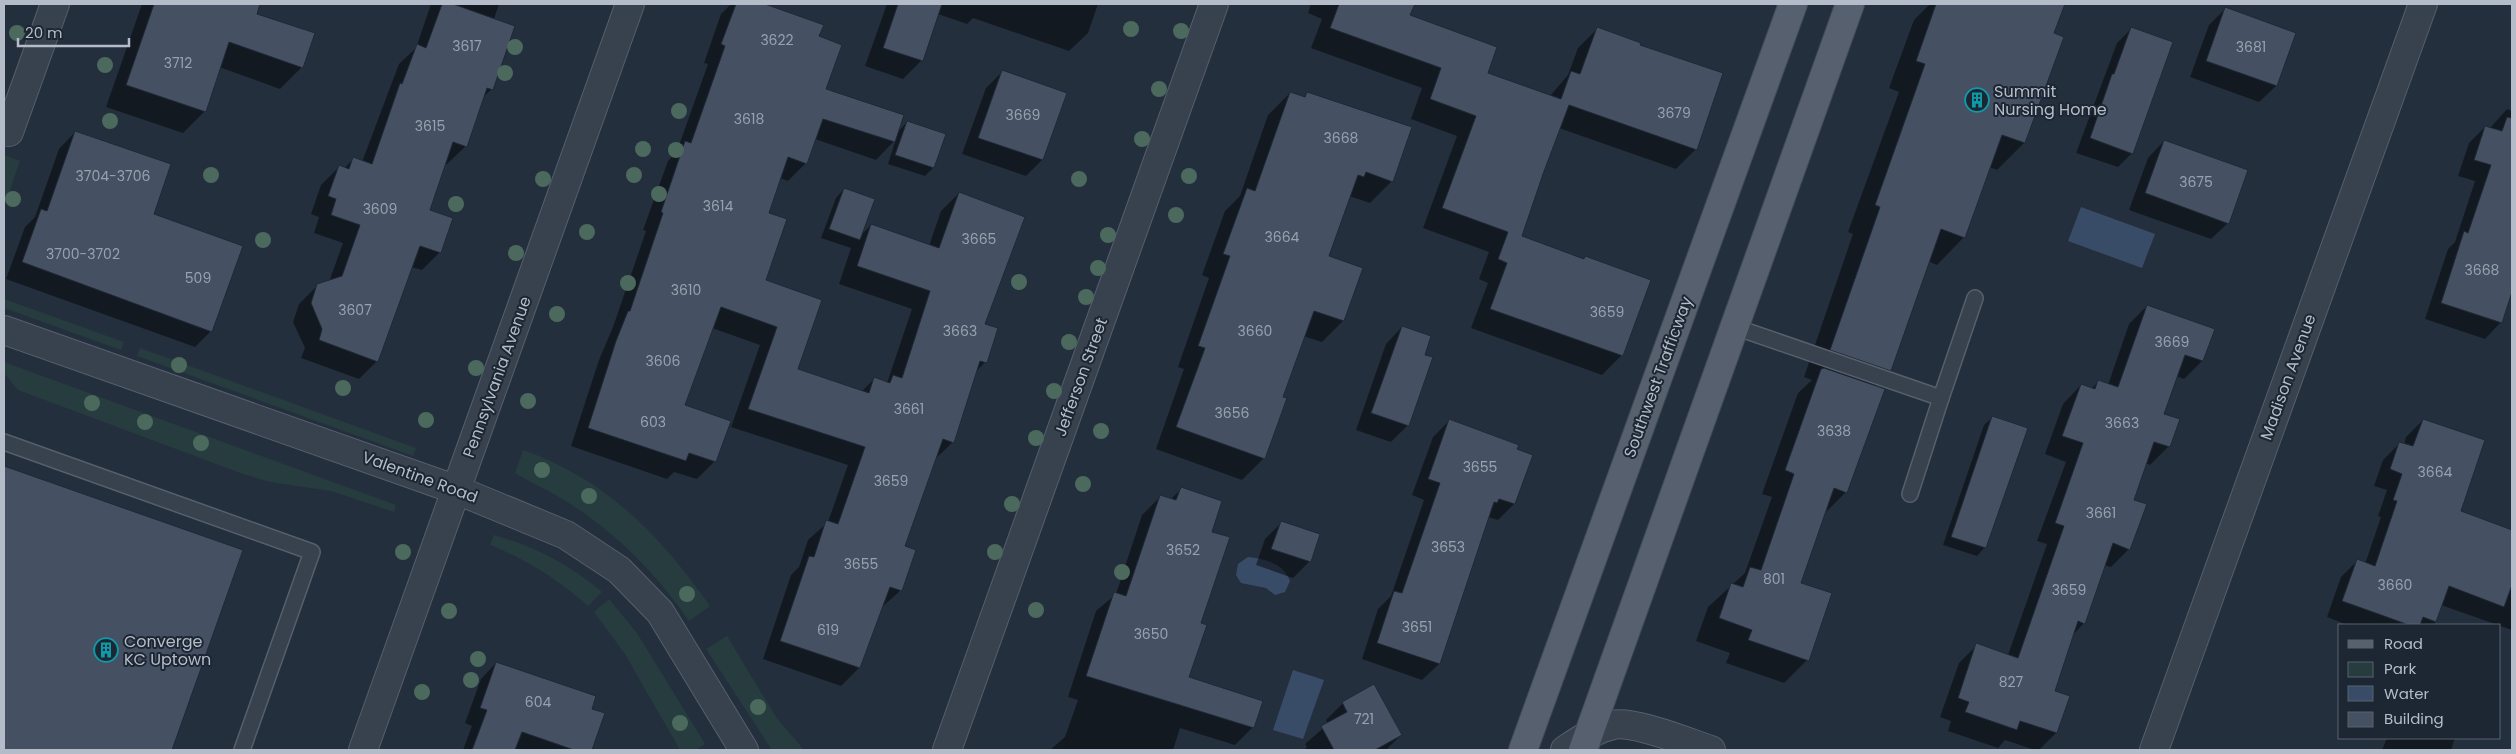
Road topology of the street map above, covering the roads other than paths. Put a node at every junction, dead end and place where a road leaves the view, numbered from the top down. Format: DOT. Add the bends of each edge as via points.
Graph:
graph roads {
  1 [pos="54,4"];
  2 [pos="630,4"];
  3 [pos="1214,4"];
  4 [pos="1792,4"];
  5 [pos="1850,4"];
  6 [pos="2423,4"];
  7 [pos="8,132"];
  8 [pos="1975,298"];
  9 [pos="1735,327"];
  10 [pos="4,330"];
  11 [pos="1941,398"];
  12 [pos="4,442"];
  13 [pos="457,490"];
  14 [pos="1910,494"];
  15 [pos="1586,742"];
  16 [pos="242,750"];
  17 [pos="363,750"];
  18 [pos="744,750"];
  19 [pos="947,750"];
  20 [pos="1523,750"];
  21 [pos="1565,750"];
  22 [pos="1711,750"];
  23 [pos="2154,750"];
  1 -- 7 [label="street"];
  2 -- 13 [label="street, Pennsylvania Avenue"];
  3 -- 19 [label="street, Jefferson Street"];
  4 -- 20 [label="main road, Southwest Trafficway"];
  5 -- 9 [label="main road"];
  6 -- 23 [label="street, Madison Avenue"];
  8 -- 11 [label="lane"];
  9 -- 11 [label="lane"];
  9 -- 15 [label="main road"];
  10 -- 13 [label="street, Valentine Road"];
  11 -- 14 [label="lane"];
  12 -- 16 [label="lane" via="312,552"];
  13 -- 17 [label="street, Pennsylvania Avenue"];
  13 -- 18 [label="street, Valentine Road" via="566,535 618,570 660,612"];
  15 -- 21 [label="street"];
  15 -- 22 [label="street" via="1615,724 1649,729"];
}
